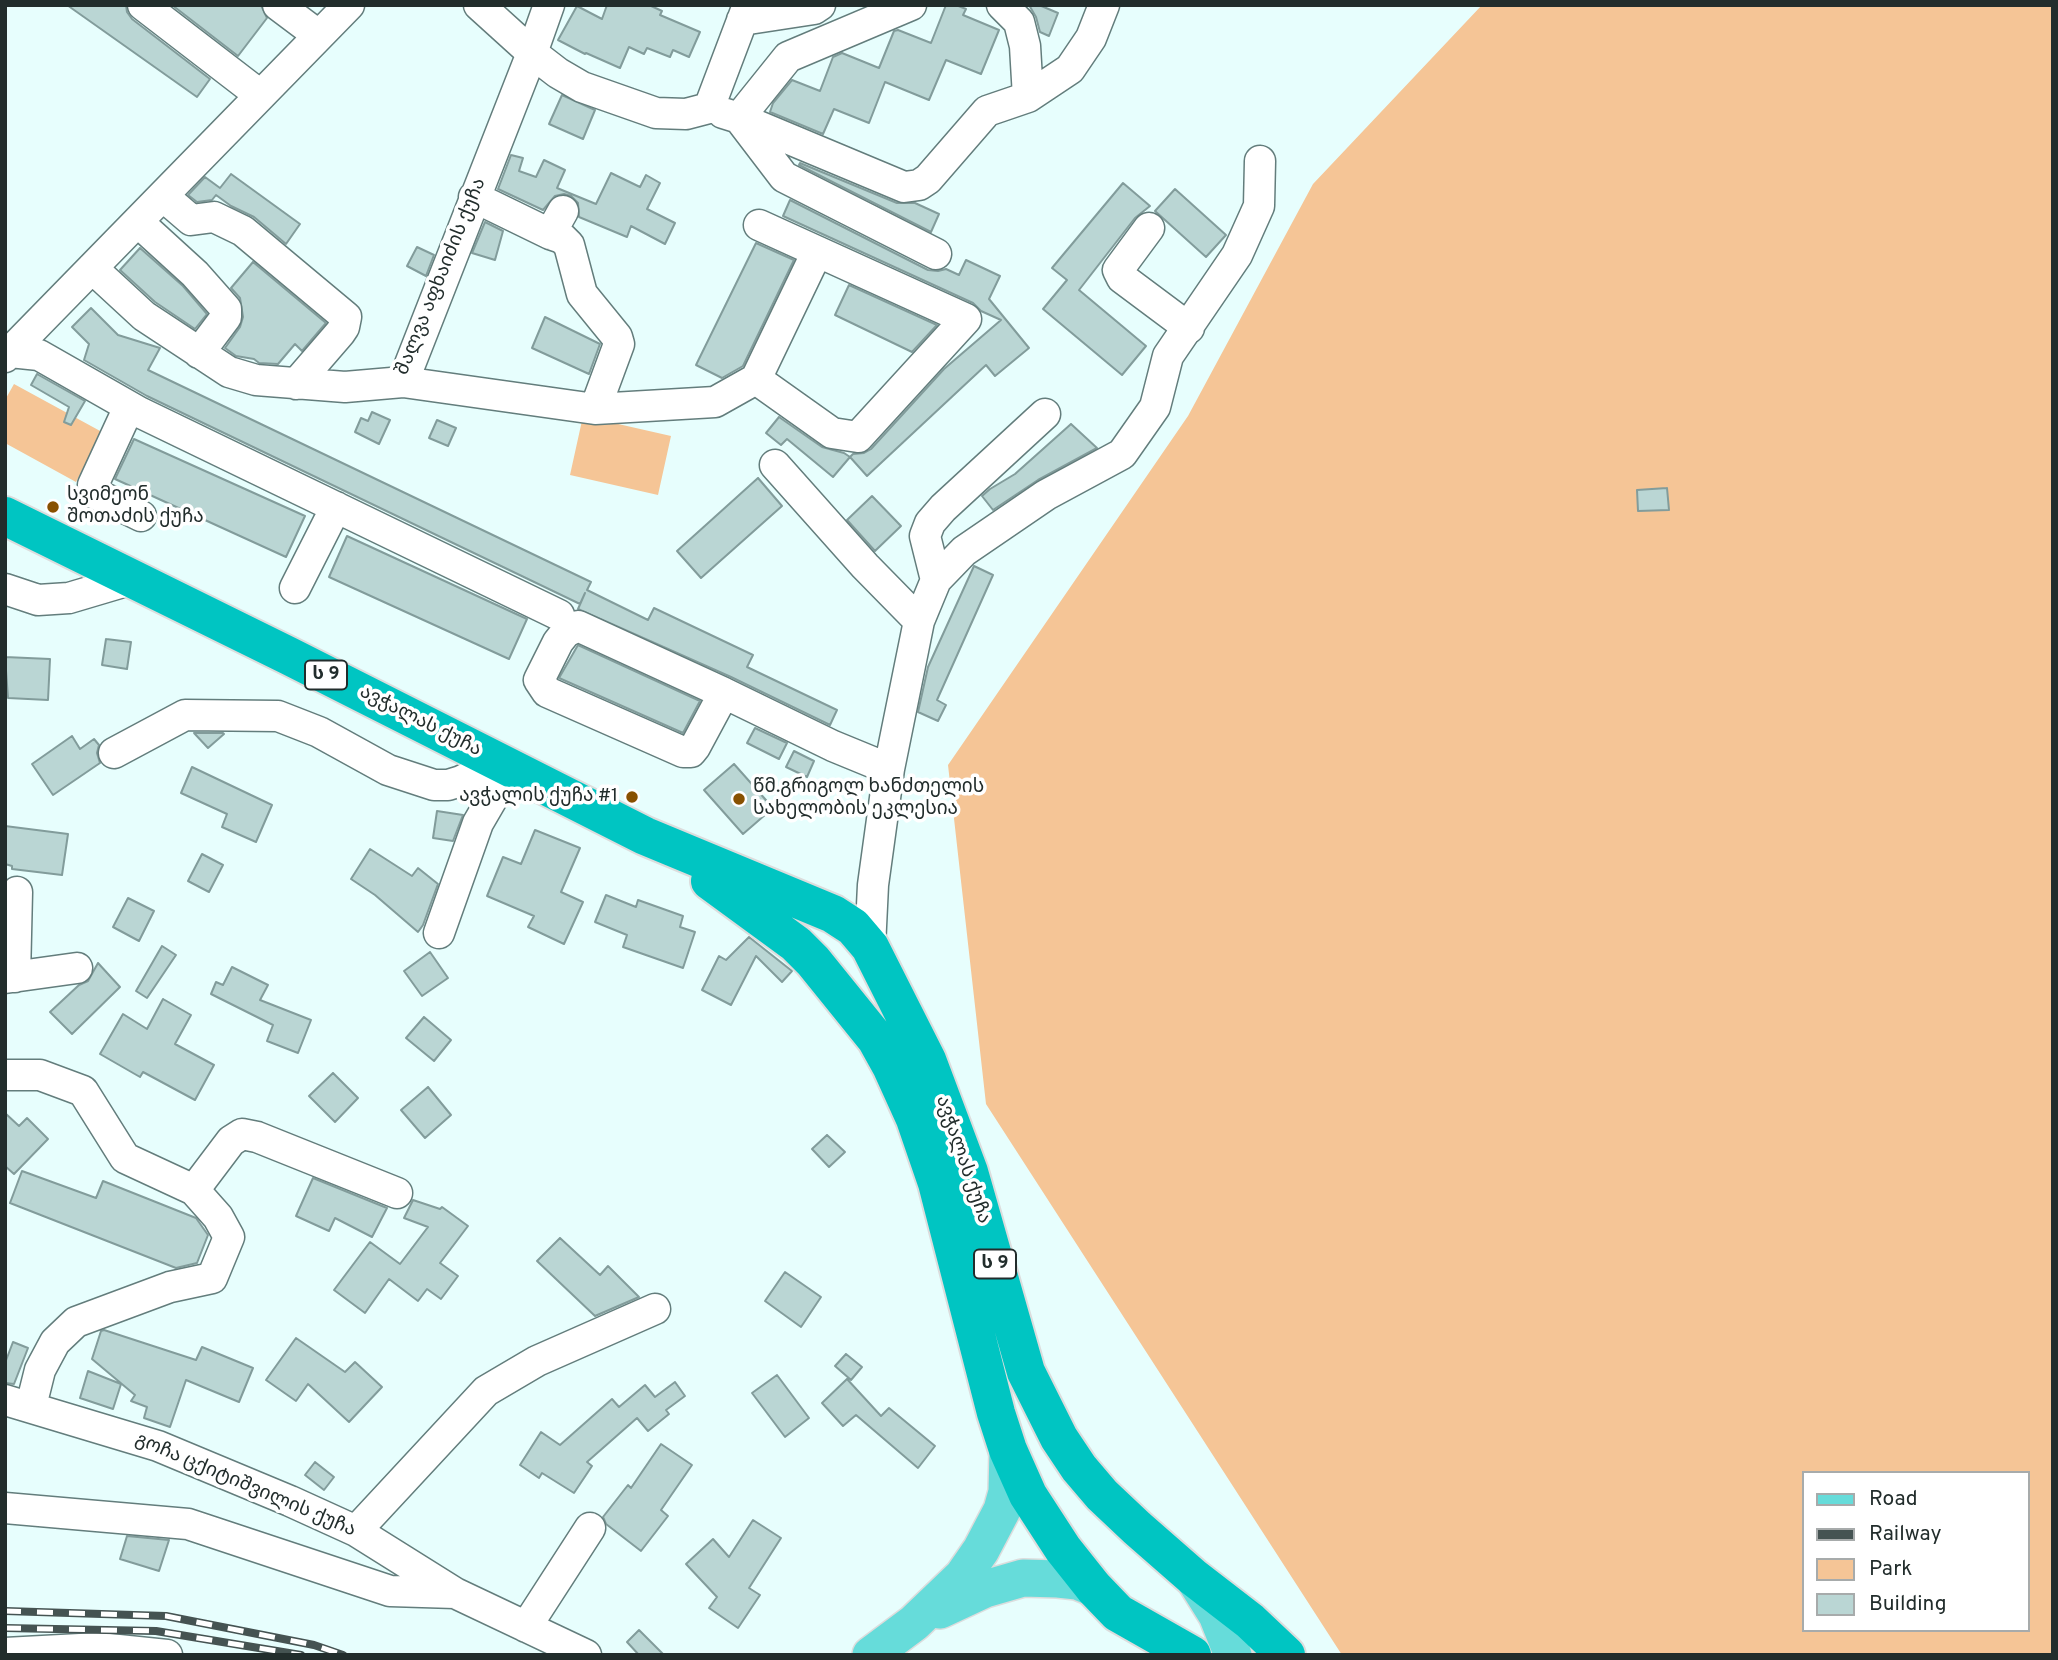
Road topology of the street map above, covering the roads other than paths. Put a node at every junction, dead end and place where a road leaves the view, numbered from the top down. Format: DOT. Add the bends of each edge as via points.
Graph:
graph roads {
  1 [pos="143,5"];
  2 [pos="278,5"];
  3 [pos="479,5"];
  4 [pos="549,5"];
  5 [pos="820,5"];
  6 [pos="911,5"];
  7 [pos="1002,5"];
  8 [pos="1104,5"];
  9 [pos="344,7"];
  10 [pos="745,13"];
  11 [pos="318,35"];
  12 [pos="532,52"];
  13 [pos="260,95"];
  14 [pos="1028,97"];
  15 [pos="709,108"];
  16 [pos="738,118"];
  17 [pos="1259,161"];
  18 [pos="163,196"];
  19 [pos="474,197"];
  20 [pos="138,222"];
  21 [pos="759,225"];
  22 [pos="1149,228"];
  23 [pos="817,252"];
  24 [pos="936,254"];
  25 [pos="92,268"];
  26 [pos="1189,328"];
  27 [pos="199,353"];
  28 [pos="8,354"];
  29 [pos="756,379"];
  30 [pos="403,382"];
  31 [pos="296,383"];
  32 [pos="129,407"];
  33 [pos="595,409"];
  34 [pos="1045,414"];
  35 [pos="775,465"];
  36 [pos="336,507"];
  37 [pos="5,516"];
  38 [pos="141,516"];
  39 [pos="132,579"];
  40 [pos="936,580"];
  41 [pos="295,588"];
  42 [pos="5,589"];
  43 [pos="559,615"];
  44 [pos="919,621"];
  45 [pos="724,694"];
  46 [pos="114,753"];
  47 [pos="502,764"];
  48 [pos="889,769"];
  49 [pos="645,836"];
  50 [pos="873,886"];
  51 [pos="17,892"];
  52 [pos="843,920"];
  53 [pos="439,933"];
  54 [pos="870,947"];
  55 [pos="813,961"];
  56 [pos="77,968"];
  57 [pos="10,978"];
  58 [pos="5,1075"];
  59 [pos="194,1190"];
  60 [pos="397,1193"];
  61 [pos="655,1308"];
  62 [pos="18,1403"];
  63 [pos="1008,1450"];
  64 [pos="5,1508"];
  65 [pos="590,1528"];
  66 [pos="356,1531"];
  67 [pos="1193,1577"];
  68 [pos="455,1593"];
  69 [pos="1106,1600"];
  70 [pos="1217,1615"];
  71 [pos="914,1623"];
  72 [pos="526,1627"];
  73 [pos="5,1653"];
  74 [pos="1175,1653"];
  75 [pos="167,1655"];
  76 [pos="586,1655"];
  77 [pos="871,1655"];
  78 [pos="1233,1655"];
  79 [pos="1286,1655"];
  1 -- 13 [label="street"];
  2 -- 11 [label="street"];
  3 -- 12 [label="street"];
  4 -- 12 [label="street, შალვა აფხაიძის ქუჩა"];
  5 -- 10 [label="street"];
  6 -- 16 [label="street" via="788,57"];
  7 -- 14 [label="street" via="1019,22 1026,46"];
  8 -- 14 [label="street" via="1091,38 1070,69"];
  9 -- 11 [label="street"];
  10 -- 15 [label="street"];
  11 -- 13 [label="street"];
  12 -- 15 [label="street" via="582,87 656,113 686,114"];
  12 -- 19 [label="street, შალვა აფხაიძის ქუჩა"];
  13 -- 18 [label="street"];
  14 -- 16 [label="street" via="987,111 928,179 905,187"];
  15 -- 16 [label="street"];
  16 -- 24 [label="street" via="784,177"];
  17 -- 26 [label="street" via="1259,206 1237,256"];
  18 -- 20 [label="street"];
  18 -- 31 [label="street" via="191,220 214,217 243,231 346,317 344,327"];
  19 -- 30 [label="street, შალვა აფხაიძის ქუჩა"];
  19 -- 33 [label="street" via="556,222 569,245 582,294 619,344"];
  20 -- 25 [label="street"];
  20 -- 27 [label="street" via="226,309 226,317"];
  21 -- 23 [label="street"];
  22 -- 26 [label="street" via="1118,270 1122,278"];
  23 -- 29 [label="street"];
  23 -- 29 [label="street" via="966,319 858,437 832,433"];
  25 -- 27 [label="street, შალვა აფხაიძის ქუჩა" via="144,316"];
  25 -- 28 [label="street"];
  26 -- 40 [label="street" via="1168,356 1155,407 1122,454 1046,495 964,551"];
  27 -- 31 [label="street, შალვა აფხაიძის ქუჩა" via="229,372 256,380"];
  28 -- 32 [label="street" via="39,355"];
  29 -- 33 [label="street" via="715,402"];
  30 -- 31 [label="street, შალვა აფხაიძის ქუჩა" via="345,387"];
  30 -- 33 [label="street"];
  32 -- 36 [label="street"];
  32 -- 38 [label="street" via="93,490"];
  34 -- 40 [label="street" via="930,523 925,536"];
  35 -- 44 [label="street"];
  36 -- 41 [label="street"];
  36 -- 43 [label="street"];
  37 -- 39 [label="highway, ავჭალას ქუჩა / ს 9"];
  39 -- 42 [label="street" via="69,598 38,600"];
  39 -- 47 [label="highway, ავჭალას ქუჩა / ს 9"];
  40 -- 44 [label="street"];
  44 -- 48 [label="street"];
  45 -- 45 [label="street" via="695,747 682,752 547,692 539,680 558,642 578,626"];
  45 -- 48 [label="street"];
  46 -- 47 [label="street" via="185,715 278,716 319,732 388,770 434,785 461,781"];
  47 -- 49 [label="highway, ავჭალას ქუჩა / ს 9"];
  47 -- 53 [label="street"];
  48 -- 50 [label="street"];
  49 -- 52 [label="highway, ავჭალას ქუჩა / ს 9"];
  49 -- 55 [label="highway, ავჭალას ქუჩა / ს 9" via="739,900"];
  50 -- 52 [label="street"];
  50 -- 54 [label="street"];
  51 -- 57 [label="street"];
  52 -- 54 [label="highway, ავჭალას ქუჩა / ს 9"];
  52 -- 55 [label="highway" via="818,936"];
  54 -- 67 [label="highway, ავჭალას ქუჩა / ს 9" via="912,1028 969,1172 1018,1348 1041,1406 1079,1468 1102,1495"];
  55 -- 63 [label="highway, ავჭალას ქუჩა / ს 9" via="876,1039 915,1119 937,1183"];
  56 -- 57 [label="street"];
  58 -- 59 [label="street" via="40,1075 83,1091 125,1158"];
  59 -- 60 [label="street" via="231,1141 242,1134"];
  59 -- 62 [label="street" via="229,1237 212,1278 170,1287 76,1322 55,1342"];
  61 -- 66 [label="street" via="537,1361 486,1391"];
  62 -- 66 [label="street, გოჩა ცქიტიშვილის ქუჩა" via="158,1446"];
  63 -- 69 [label="highway, ავჭალას ქუჩა / ს 9" via="1045,1522"];
  63 -- 71 [label="main road" via="1007,1492 987,1539 963,1576"];
  64 -- 68 [label="street" via="188,1524 390,1591"];
  65 -- 72 [label="street"];
  66 -- 68 [label="street, გოჩა ცქიტიშვილის ქუჩა"];
  67 -- 70 [label="main road"];
  67 -- 79 [label="highway, ავჭალას ქუჩა / ს 9"];
  68 -- 72 [label="street, გოჩა ცქიტიშვილის ქუჩა"];
  69 -- 71 [label="main road" via="1077,1581 1023,1578 985,1589"];
  69 -- 74 [label="highway, ს 9"];
  70 -- 74 [label="highway" via="1212,1638"];
  70 -- 78 [label="main road"];
  71 -- 77 [label="main road"];
  72 -- 76 [label="street, გოჩა ცქიტიშვილის ქუჩა"];
  73 -- 75 [label="street" via="99,1648"];
}
